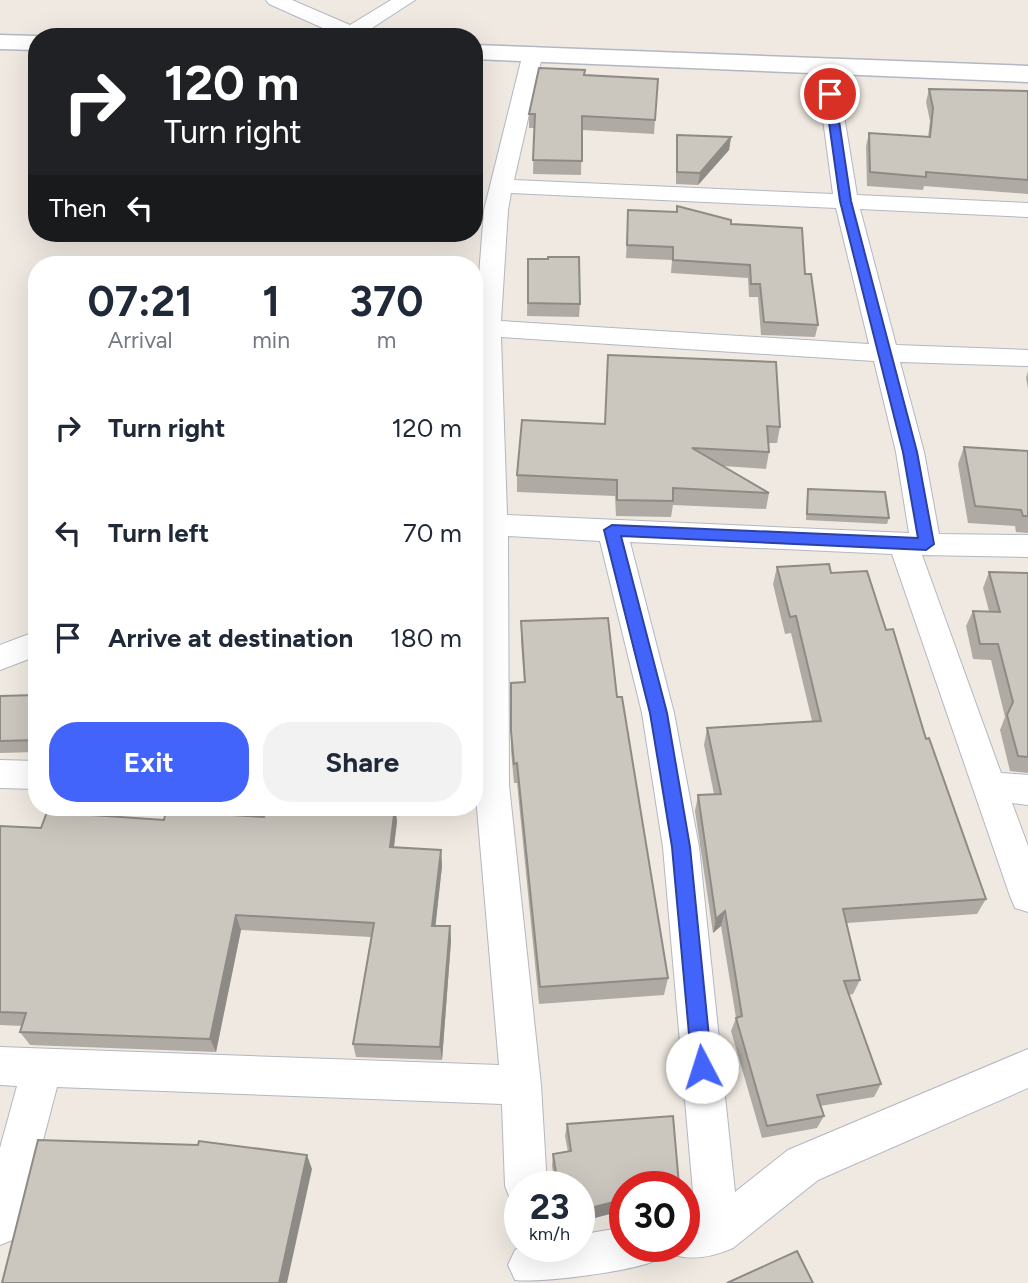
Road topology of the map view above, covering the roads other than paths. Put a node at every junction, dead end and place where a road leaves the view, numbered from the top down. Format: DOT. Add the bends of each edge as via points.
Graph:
graph roads {
  1 [pos="276,0"];
  2 [pos="405,0"];
  3 [pos="343,28"];
  4 [pos="365,28"];
  5 [pos="0,42"];
  6 [pos="28,43"];
  7 [pos="483,52"];
  8 [pos="533,52"];
  9 [pos="826,67"];
  10 [pos="1028,75"];
  11 [pos="502,186"];
  12 [pos="846,201"];
  13 [pos="1028,210"];
  14 [pos="488,328"];
  15 [pos="885,353"];
  16 [pos="1028,358"];
  17 [pos="483,460"];
  18 [pos="483,490"];
  19 [pos="494,525"];
  20 [pos="612,530"];
  21 [pos="914,544"];
  22 [pos="1028,546"];
  23 [pos="28,647"];
  24 [pos="0,658"];
  25 [pos="0,774"];
  26 [pos="28,775"];
  27 [pos="483,784"];
  28 [pos="989,787"];
  29 [pos="1028,790"];
  30 [pos="1028,896"];
  31 [pos="0,1066"];
  32 [pos="42,1068"];
  33 [pos="1028,1068"];
  34 [pos="521,1085"];
  35 [pos="525,1171"];
  36 [pos="0,1224"];
  37 [pos="701,1235"];
  38 [pos="609,1251"];
  39 [pos="530,1265"];
  1 -- 3 [label="street"];
  2 -- 4 [label="street"];
  5 -- 6 [label="street"];
  7 -- 8 [label="street"];
  8 -- 9 [label="street"];
  8 -- 11 [label="street"];
  9 -- 10 [label="street"];
  9 -- 12 [label="street"];
  11 -- 12 [label="street"];
  11 -- 14 [label="street" via="496,210"];
  12 -- 13 [label="street"];
  12 -- 15 [label="street"];
  14 -- 15 [label="street"];
  14 -- 17 [label="street"];
  15 -- 16 [label="street"];
  15 -- 21 [label="street" via="910,452"];
  18 -- 19 [label="street"];
  19 -- 20 [label="street"];
  19 -- 27 [label="street"];
  20 -- 21 [label="street"];
  20 -- 37 [label="street" via="658,713 681,847"];
  21 -- 22 [label="street"];
  21 -- 28 [label="street"];
  23 -- 24 [label="street"];
  25 -- 26 [label="street"];
  27 -- 34 [label="street"];
  28 -- 29 [label="street"];
  28 -- 30 [label="street"];
  31 -- 32 [label="street"];
  32 -- 34 [label="street"];
  32 -- 36 [label="street"];
  33 -- 37 [label="street" via="803,1165"];
  34 -- 35 [label="street"];
  38 -- 39 [label="street"];
}
